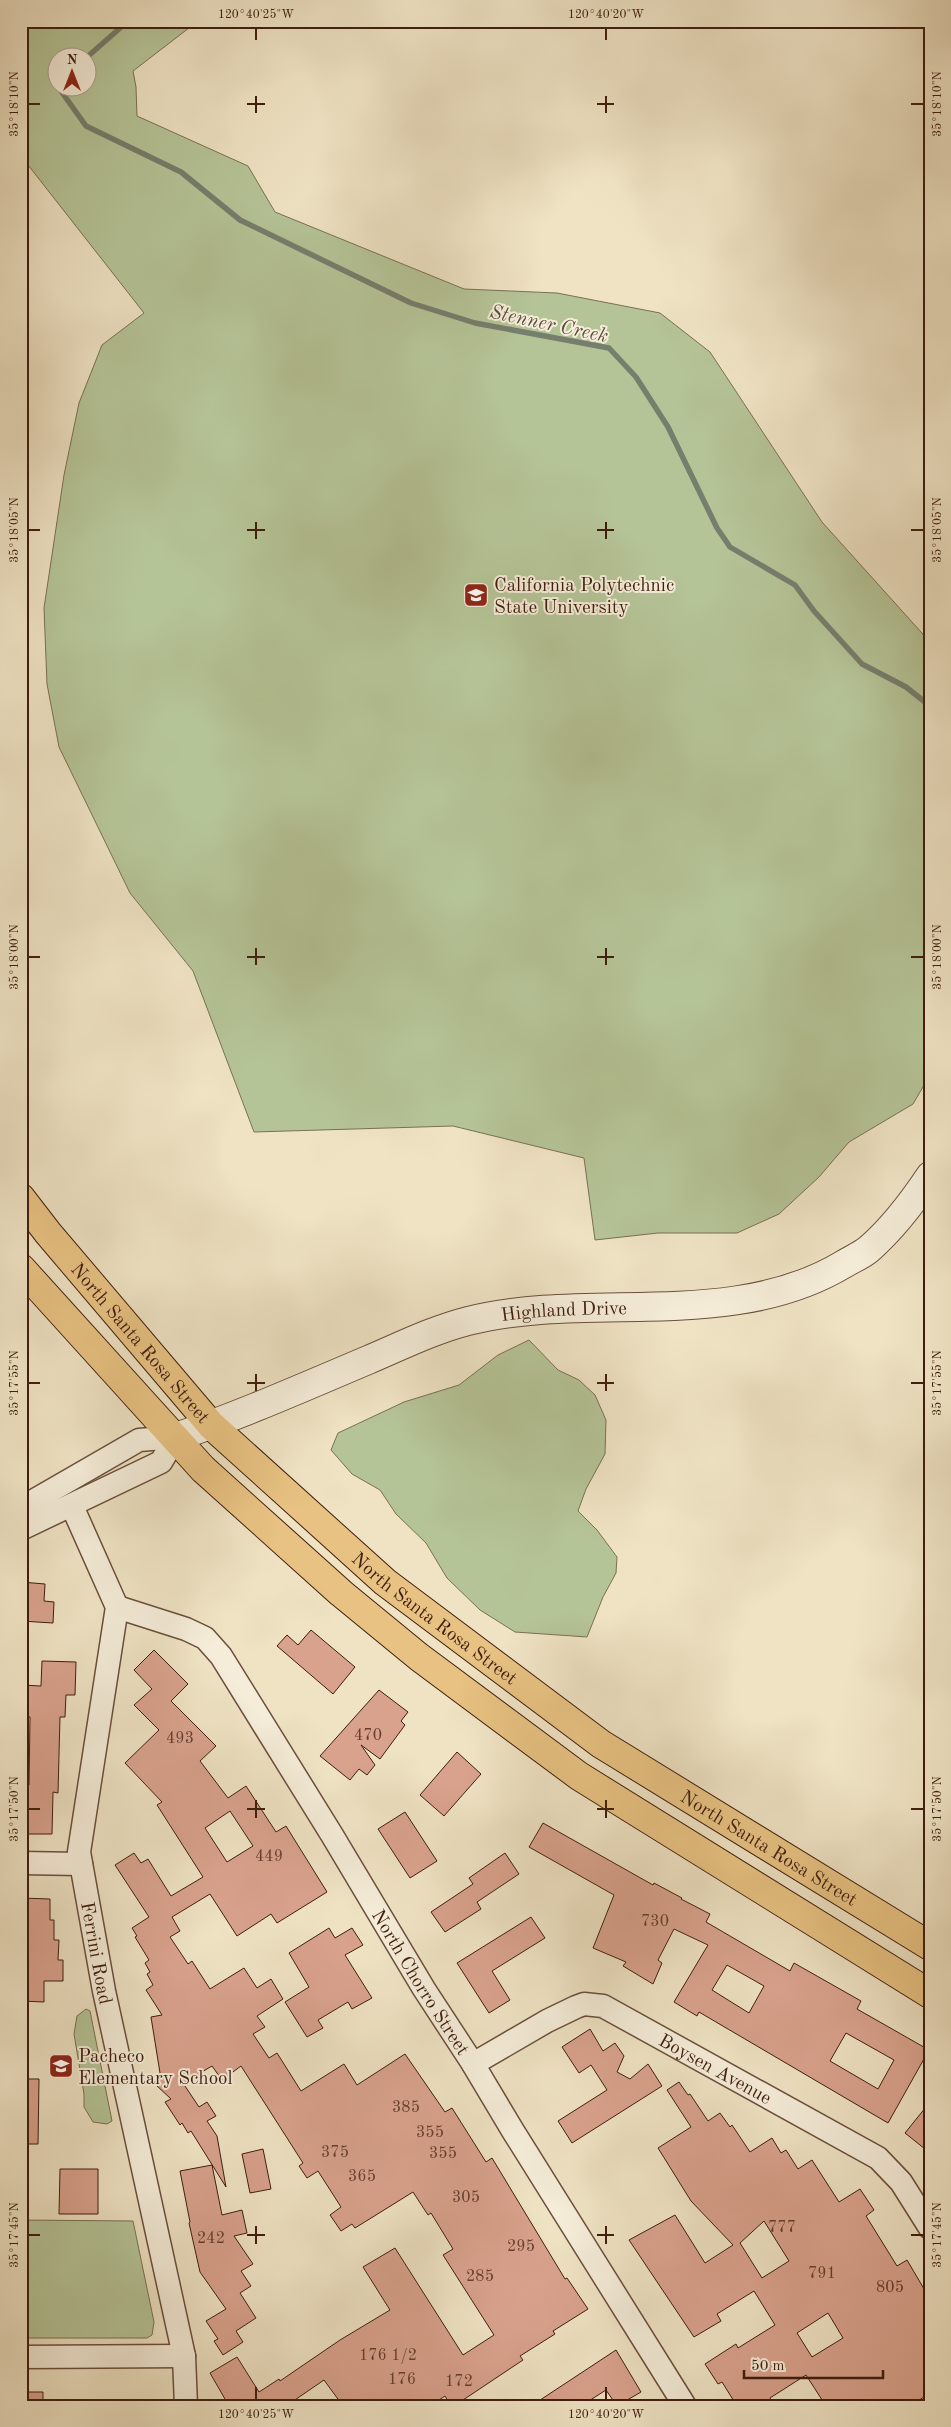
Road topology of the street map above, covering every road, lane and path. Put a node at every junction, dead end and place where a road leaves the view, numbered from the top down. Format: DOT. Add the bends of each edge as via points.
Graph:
graph roads {
  1 [pos="930,1176"];
  2 [pos="21,1198"];
  3 [pos="21,1268"];
  4 [pos="211,1425"];
  5 [pos="176,1437"];
  6 [pos="72,1506"];
  7 [pos="21,1508"];
  8 [pos="21,1529"];
  9 [pos="117,1607"];
  10 [pos="21,1863"];
  11 [pos="81,1864"];
  12 [pos="930,1946"];
  13 [pos="930,1994"];
  14 [pos="473,2064"];
  15 [pos="930,2228"];
  16 [pos="184,2356"];
  17 [pos="21,2357"];
  18 [pos="186,2406"];
  19 [pos="685,2406"];
  1 -- 4 [label="street, Highland Drive" via="903,1215 867,1250 829,1273 784,1291 742,1300 514,1312 468,1321 424,1334 393,1350"];
  2 -- 4 [label="highway, North Santa Rosa Street"];
  3 -- 5 [label="highway, North Santa Rosa Street"];
  4 -- 5 [label="street, Highland Drive"];
  4 -- 12 [label="highway, North Santa Rosa Street" via="385,1582 593,1738"];
  5 -- 6 [label="street" via="161,1462"];
  5 -- 7 [label="street, Highland Drive" via="139,1440"];
  5 -- 13 [label="highway, North Santa Rosa Street" via="204,1469 341,1593 419,1657 579,1776"];
  6 -- 8 [label="street"];
  6 -- 9 [label="street"];
  9 -- 11 [label="street, Ferrini Road" via="79,1852"];
  9 -- 14 [label="street, North Chorro Street" via="206,1638 221,1656"];
  10 -- 11 [label="street"];
  11 -- 16 [label="street, Ferrini Road" via="104,1991"];
  14 -- 15 [label="street, Boysen Avenue" via="576,2007 584,2004 603,2006 878,2158 901,2182"];
  14 -- 19 [label="street, North Chorro Street"];
  16 -- 17 [label="street"];
  16 -- 18 [label="street, Ferrini Road"];
}
